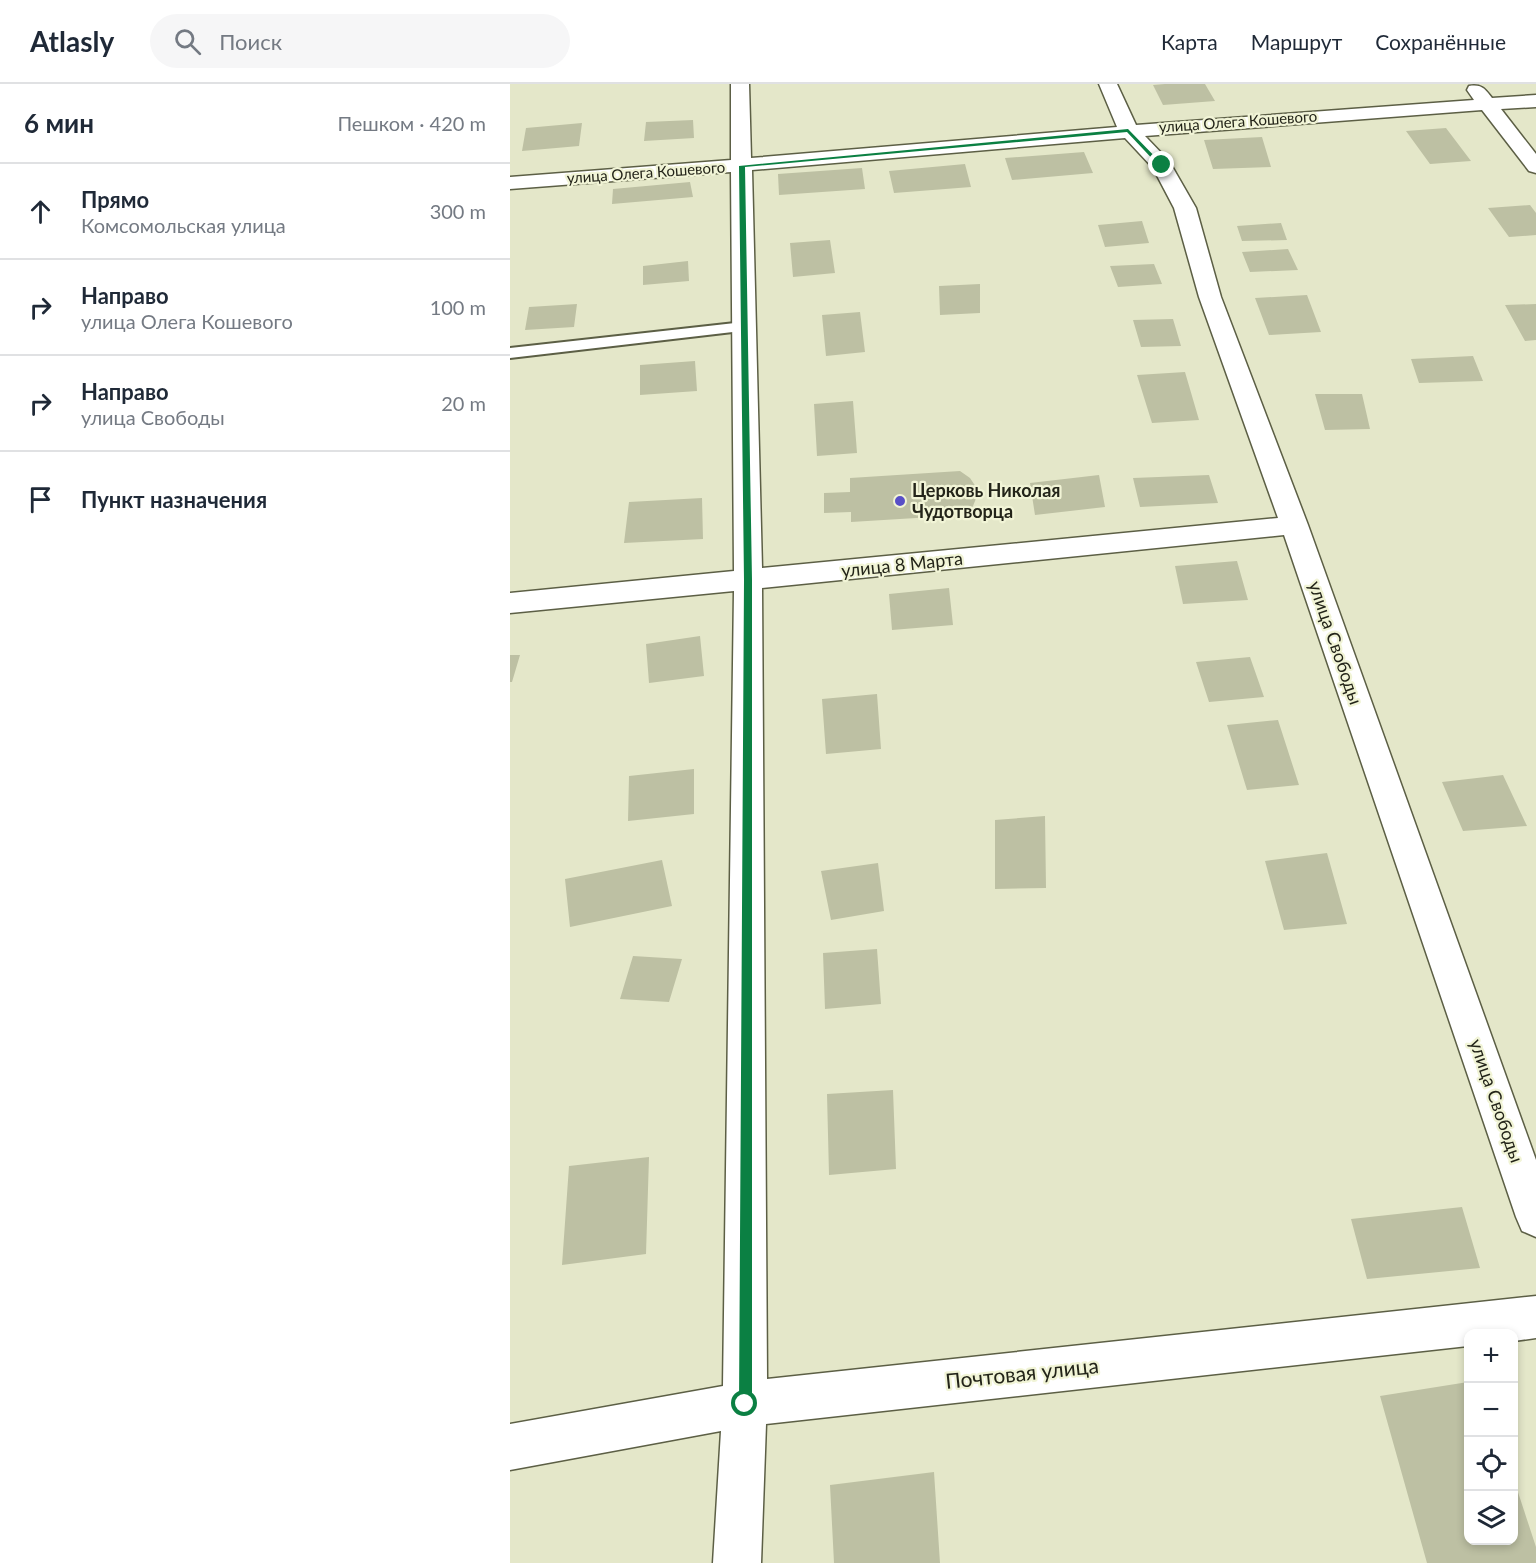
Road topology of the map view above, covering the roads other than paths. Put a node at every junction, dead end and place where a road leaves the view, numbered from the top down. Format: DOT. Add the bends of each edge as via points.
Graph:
graph roads {
  1 [pos="740,84"];
  2 [pos="1108,84"];
  3 [pos="1471,84"];
  4 [pos="1536,101"];
  5 [pos="1486,104"];
  6 [pos="1128,130"];
  7 [pos="742,166"];
  8 [pos="1536,167"];
  9 [pos="510,183"];
  10 [pos="744,327"];
  11 [pos="510,353"];
  12 [pos="1294,525"];
  13 [pos="748,580"];
  14 [pos="510,603"];
  15 [pos="1536,1216"];
  16 [pos="1536,1317"];
  17 [pos="745,1404"];
  18 [pos="510,1447"];
  19 [pos="737,1563"];
  1 -- 7 [label="street"];
  2 -- 6 [label="street, улица Свободы"];
  3 -- 5 [label="street"];
  4 -- 5 [label="street, улица Олега Кошевого"];
  5 -- 6 [label="street, улица Олега Кошевого"];
  5 -- 8 [label="street"];
  6 -- 7 [label="street, улица Олега Кошевого"];
  6 -- 12 [label="street, улица Свободы" via="1162,165 1185,208 1210,297"];
  7 -- 9 [label="street, улица Олега Кошевого"];
  7 -- 10 [label="street"];
  10 -- 11 [label="lane"];
  10 -- 13 [label="street"];
  12 -- 13 [label="street, улица 8 Марта"];
  12 -- 15 [label="street, улица Свободы"];
  13 -- 14 [label="street, улица 8 Марта"];
  13 -- 17 [label="street"];
  16 -- 17 [label="street, Почтовая улица"];
  17 -- 18 [label="street, Почтовая улица"];
  17 -- 19 [label="street"];
}
